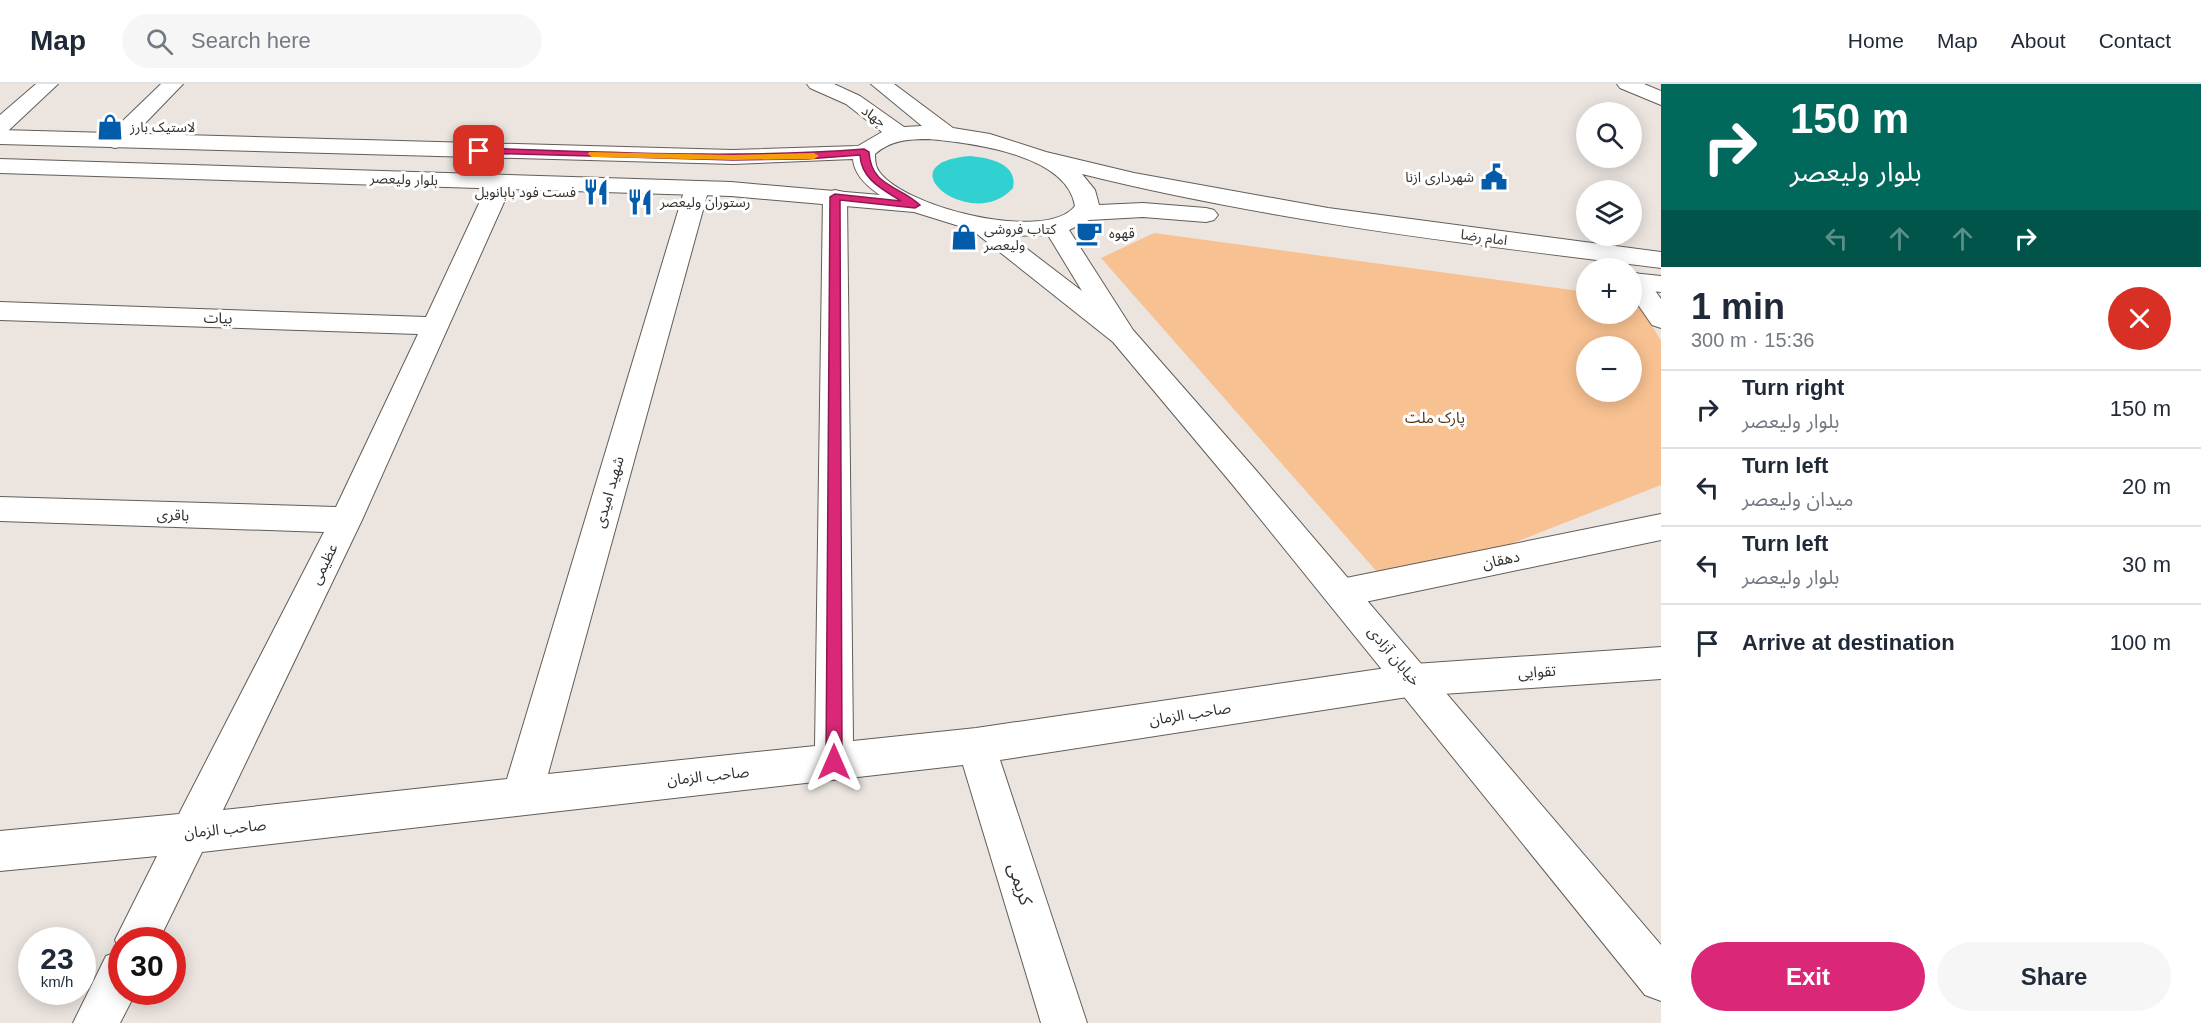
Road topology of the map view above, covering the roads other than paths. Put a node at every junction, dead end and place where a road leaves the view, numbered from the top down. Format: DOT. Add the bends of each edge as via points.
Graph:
graph roads {
  1 [pos="48,84"];
  2 [pos="173,84"];
  3 [pos="817,84"];
  4 [pos="882,84"];
  5 [pos="1627,84"];
  6 [pos="1661,99"];
  7 [pos="853,100"];
  8 [pos="0,126"];
  9 [pos="899,134"];
  10 [pos="947,134"];
  11 [pos="0,137"];
  12 [pos="115,141"];
  13 [pos="864,152"];
  14 [pos="1037,156"];
  15 [pos="733,157"];
  16 [pos="0,166"];
  17 [pos="501,182"];
  18 [pos="697,188"];
  19 [pos="731,189"];
  20 [pos="835,197"];
  21 [pos="915,205"];
  22 [pos="1082,213"];
  23 [pos="1303,221"];
  24 [pos="981,226"];
  25 [pos="1055,227"];
  26 [pos="1661,260"];
  27 [pos="1576,272"];
  28 [pos="1643,282"];
  29 [pos="0,311"];
  30 [pos="1661,320"];
  31 [pos="435,326"];
  32 [pos="1123,336"];
  33 [pos="0,509"];
  34 [pos="346,520"];
  35 [pos="1661,527"];
  36 [pos="1341,593"];
  37 [pos="1661,663"];
  38 [pos="1414,680"];
  39 [pos="976,746"];
  40 [pos="834,762"];
  41 [pos="522,796"];
  42 [pos="191,833"];
  43 [pos="0,851"];
  44 [pos="144,927"];
  45 [pos="1661,979"];
  46 [pos="108,999"];
  47 [pos="96,1023"];
  48 [pos="1064,1023"];
  1 -- 8 [label="main road"];
  2 -- 12 [label="main road"];
  3 -- 7 [label="main road, جهاد"];
  4 -- 7 [label="main road"];
  4 -- 10 [label="main road, جهاد"];
  5 -- 6 [label="main road"];
  7 -- 9 [label="main road, جهاد"];
  9 -- 10 [label="main road"];
  9 -- 13 [label="main road" via="876,141"];
  10 -- 14 [label="main road" via="1002,143"];
  11 -- 12 [label="main road, بلوار ولیعصر"];
  12 -- 15 [label="main road, بلوار ولیعصر"];
  13 -- 15 [label="main road, بلوار ولیعصر"];
  13 -- 21 [label="main road" via="865,167 879,183"];
  14 -- 22 [label="main road" via="1083,189 1087,206"];
  14 -- 23 [label="main road"];
  15 -- 19 [label="main road"];
  16 -- 17 [label="main road, بلوار ولیعصر"];
  17 -- 18 [label="main road, بلوار ولیعصر"];
  17 -- 31 [label="main road, عظیمی"];
  18 -- 19 [label="main road, بلوار ولیعصر"];
  18 -- 41 [label="main road, شهید امیدی"];
  19 -- 20 [label="main road, بلوار ولیعصر"];
  20 -- 21 [label="main road, بلوار ولیعصر"];
  20 -- 40 [label="main road"];
  21 -- 24 [label="main road"];
  22 -- 23 [label="main road" via="1186,211"];
  22 -- 25 [label="main road" via="1078,219"];
  23 -- 26 [label="main road, امام رضا"];
  23 -- 27 [label="main road, امام رضا"];
  24 -- 25 [label="main road"];
  24 -- 32 [label="main road"];
  25 -- 32 [label="main road"];
  28 -- 30 [label="main road"];
  29 -- 31 [label="main road, بیات"];
  31 -- 34 [label="main road, عظیمی"];
  32 -- 36 [label="main road, خیابان آزادی"];
  33 -- 34 [label="main road, باقری"];
  34 -- 42 [label="main road, عظیمی"];
  35 -- 36 [label="main road, دهقان"];
  36 -- 38 [label="main road, خیابان آزادی"];
  37 -- 38 [label="main road, تقوایی"];
  38 -- 39 [label="main road, صاحب الزمان"];
  38 -- 45 [label="main road, خیابان آزادی"];
  39 -- 40 [label="main road, صاحب الزمان"];
  39 -- 48 [label="main road, کریمی"];
  40 -- 41 [label="main road, صاحب الزمان"];
  41 -- 42 [label="main road, صاحب الزمان"];
  42 -- 43 [label="main road, صاحب الزمان"];
  42 -- 44 [label="main road, عظیمی"];
  46 -- 47 [label="main road"];
}
